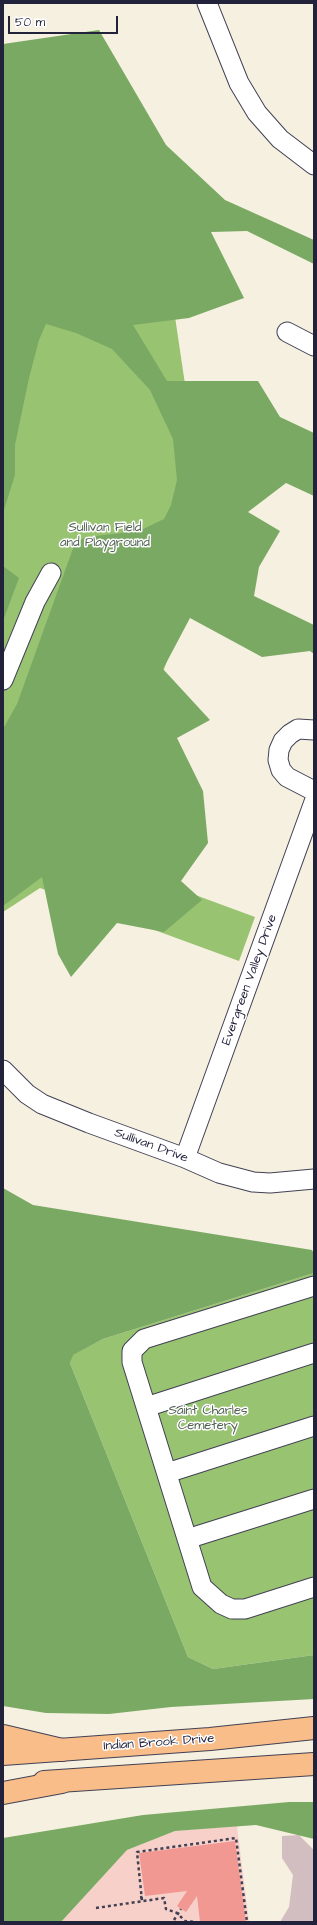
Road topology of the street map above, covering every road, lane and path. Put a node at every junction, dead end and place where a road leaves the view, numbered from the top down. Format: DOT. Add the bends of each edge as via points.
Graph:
graph roads {
  1 [pos="207,3"];
  2 [pos="314,165"];
  3 [pos="287,332"];
  4 [pos="314,346"];
  5 [pos="50,573"];
  6 [pos="3,680"];
  7 [pos="314,730"];
  8 [pos="314,791"];
  9 [pos="314,802"];
  10 [pos="3,1070"];
  11 [pos="185,1158"];
  12 [pos="314,1179"];
  13 [pos="314,1286"];
  14 [pos="314,1353"];
  15 [pos="146,1406"];
  16 [pos="314,1426"];
  17 [pos="167,1473"];
  18 [pos="314,1499"];
  19 [pos="188,1539"];
  20 [pos="314,1587"];
  21 [pos="314,1728"];
  22 [pos="3,1736"];
  23 [pos="62,1750"];
  24 [pos="3,1754"];
  25 [pos="314,1764"];
  26 [pos="62,1782"];
  27 [pos="3,1783"];
  28 [pos="3,1792"];
  29 [pos="141,1896"];
  30 [pos="142,1901"];
  31 [pos="96,1908"];
  32 [pos="181,1909"];
  33 [pos="178,1914"];
  34 [pos="174,1920"];
  35 [pos="196,1922"];
  36 [pos="247,1922"];
  1 -- 2 [label="street" via="239,83 257,113 280,138"];
  3 -- 4 [label="street"];
  5 -- 6 [label="street" via="35,602"];
  7 -- 8 [label="street" via="298,729 290,734 283,741 278,760 287,778"];
  9 -- 11 [label="street, Evergreen Valley Drive"];
  10 -- 11 [label="street, Sullivan Drive" via="27,1094 42,1104 89,1124"];
  11 -- 12 [label="street, Sullivan Drive" via="219,1173 253,1182"];
  13 -- 15 [label="street" via="144,1339 132,1351 132,1362"];
  14 -- 15 [label="street"];
  15 -- 17 [label="street"];
  16 -- 17 [label="street"];
  17 -- 19 [label="street"];
  18 -- 19 [label="street"];
  19 -- 20 [label="street" via="202,1587 221,1604 232,1609 245,1609"];
  21 -- 23 [label="main road, Indian Brook Drive"];
  22 -- 23 [label="main road"];
  23 -- 24 [label="main road, Indian Brook Drive"];
  25 -- 26 [label="main road"];
  26 -- 27 [label="main road"];
  26 -- 28 [label="main road"];
  29 -- 30 [label="path"];
  30 -- 31 [label="path"];
  30 -- 33 [label="path" via="164,1898 166,1909"];
  30 -- 36 [label="path" via="137,1852 236,1838"];
  32 -- 33 [label="path"];
  33 -- 34 [label="path"];
  33 -- 35 [label="path" via="185,1922"];
}
